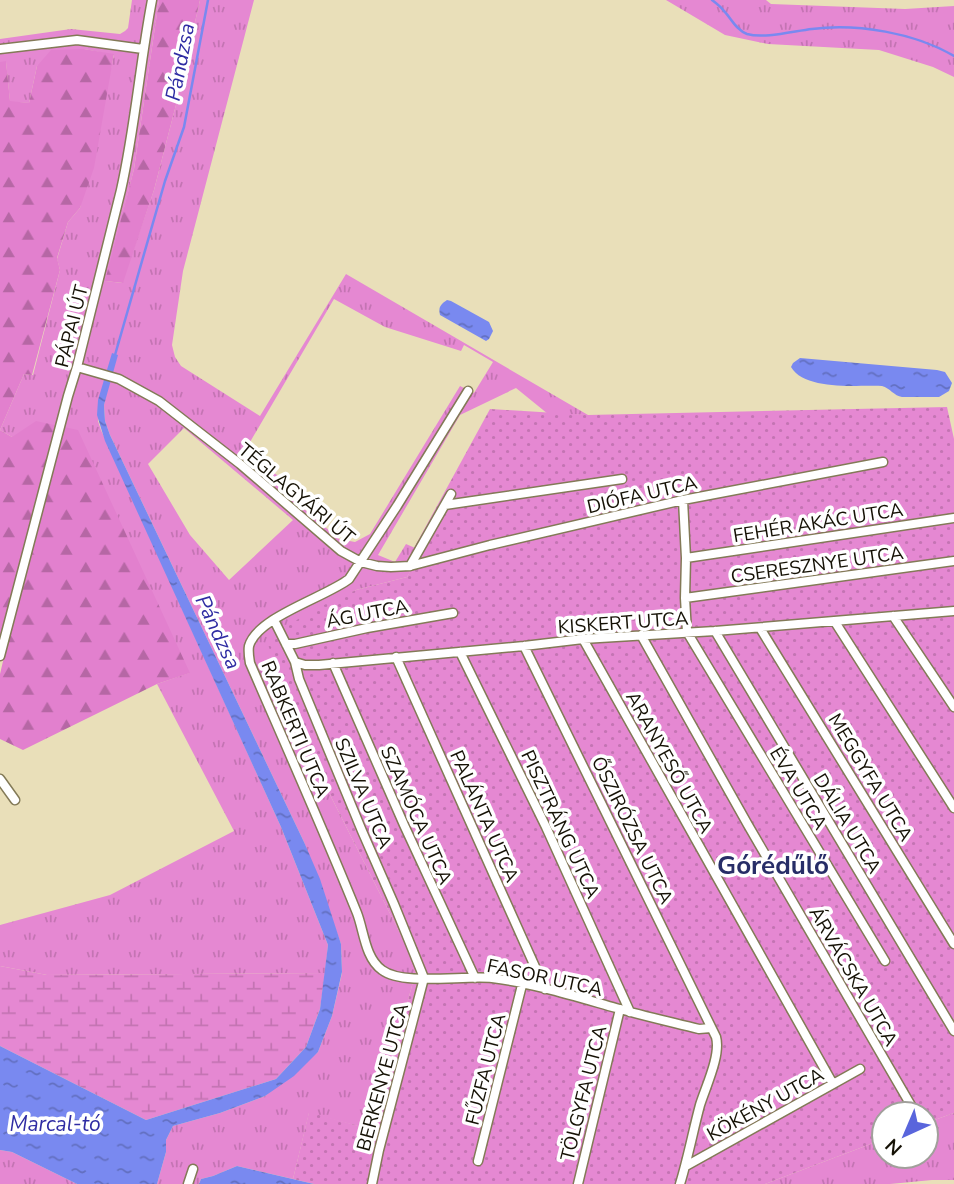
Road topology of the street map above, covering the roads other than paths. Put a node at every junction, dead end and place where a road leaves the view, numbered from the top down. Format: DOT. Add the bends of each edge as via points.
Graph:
graph roads {
  1 [pos="152,0"];
  2 [pos="0,49"];
  3 [pos="143,49"];
  4 [pos="78,366"];
  5 [pos="468,391"];
  6 [pos="883,462"];
  7 [pos="622,479"];
  8 [pos="451,494"];
  9 [pos="684,500"];
  10 [pos="445,505"];
  11 [pos="954,518"];
  12 [pos="687,558"];
  13 [pos="954,561"];
  14 [pos="361,562"];
  15 [pos="410,566"];
  16 [pos="685,598"];
  17 [pos="953,613"];
  18 [pos="453,614"];
  19 [pos="893,616"];
  20 [pos="274,620"];
  21 [pos="835,622"];
  22 [pos="760,628"];
  23 [pos="715,631"];
  24 [pos="687,632"];
  25 [pos="641,635"];
  26 [pos="583,639"];
  27 [pos="286,644"];
  28 [pos="524,646"];
  29 [pos="460,652"];
  30 [pos="0,656"];
  31 [pos="396,657"];
  32 [pos="295,662"];
  33 [pos="333,663"];
  34 [pos="954,707"];
  35 [pos="0,779"];
  36 [pos="15,800"];
  37 [pos="954,808"];
  38 [pos="954,944"];
  39 [pos="885,961"];
  40 [pos="374,963"];
  41 [pos="424,978"];
  42 [pos="475,978"];
  43 [pos="523,985"];
  44 [pos="545,989"];
  45 [pos="620,1009"];
  46 [pos="631,1012"];
  47 [pos="711,1028"];
  48 [pos="954,1031"];
  49 [pos="860,1069"];
  50 [pos="833,1084"];
  51 [pos="908,1100"];
  52 [pos="478,1161"];
  53 [pos="686,1166"];
  54 [pos="193,1169"];
  55 [pos="188,1184"];
  56 [pos="372,1184"];
  57 [pos="578,1184"];
  58 [pos="680,1184"];
  1 -- 3 [label="street, PÁPAI ÚT"];
  2 -- 3 [label="street" via="77,40"];
  3 -- 4 [label="street, PÁPAI ÚT" via="128,161"];
  4 -- 14 [label="street, TÉGLAGYÁRI ÚT" via="119,379 159,401 341,551"];
  4 -- 30 [label="street, PÁPAI ÚT"];
  5 -- 14 [label="street, TÉGLAGYÁRI ÚT"];
  6 -- 9 [label="street, DIÓFA UTCA"];
  7 -- 10 [label="street"];
  8 -- 10 [label="street"];
  9 -- 12 [label="street"];
  9 -- 15 [label="street, DIÓFA UTCA"];
  10 -- 15 [label="street"];
  11 -- 12 [label="street, FEHÉR AKÁC UTCA"];
  12 -- 16 [label="street"];
  13 -- 16 [label="street, CSERESZNYE UTCA"];
  14 -- 15 [label="street"];
  14 -- 20 [label="street, RABKERTI UTCA" via="341,585"];
  16 -- 24 [label="street"];
  17 -- 19 [label="street, KISKERT UTCA"];
  18 -- 27 [label="street, ÁG UTCA"];
  19 -- 21 [label="street, KISKERT UTCA"];
  19 -- 34 [label="street"];
  20 -- 27 [label="street, SZILVA UTCA"];
  20 -- 40 [label="street, RABKERTI UTCA" via="249,645 250,663 327,839"];
  21 -- 22 [label="street, KISKERT UTCA"];
  21 -- 37 [label="street"];
  22 -- 23 [label="street, KISKERT UTCA"];
  22 -- 38 [label="street, MEGGYFA UTCA"];
  23 -- 24 [label="street, KISKERT UTCA"];
  23 -- 48 [label="street, DÁLIA UTCA"];
  24 -- 25 [label="street, KISKERT UTCA"];
  24 -- 39 [label="street, ÉVA UTCA"];
  25 -- 26 [label="street, KISKERT UTCA"];
  25 -- 51 [label="street, ÁRVÁCSKA UTCA"];
  26 -- 28 [label="street, KISKERT UTCA"];
  26 -- 50 [label="street, ARANYESŐ UTCA"];
  27 -- 32 [label="street, SZILVA UTCA"];
  28 -- 29 [label="street, KISKERT UTCA"];
  28 -- 47 [label="street, ŐSZIRÓZSA UTCA"];
  29 -- 31 [label="street, KISKERT UTCA"];
  29 -- 46 [label="street, PISZTRÁNG UTCA"];
  31 -- 33 [label="street, KISKERT UTCA"];
  31 -- 44 [label="street, PALÁNTA UTCA"];
  32 -- 33 [label="street, KISKERT UTCA"];
  32 -- 41 [label="street, SZILVA UTCA"];
  33 -- 42 [label="street, SZAMÓCA UTCA"];
  35 -- 36 [label="street"];
  40 -- 41 [label="street, FASOR UTCA" via="390,975"];
  41 -- 42 [label="street, FASOR UTCA"];
  41 -- 56 [label="street, BERKENYE UTCA"];
  42 -- 43 [label="street, FASOR UTCA"];
  43 -- 44 [label="street, FASOR UTCA"];
  43 -- 52 [label="street, FŰZFA UTCA"];
  44 -- 45 [label="street, FASOR UTCA"];
  45 -- 46 [label="street, FASOR UTCA"];
  45 -- 57 [label="street, TÖLGYFA UTCA"];
  46 -- 47 [label="street, FASOR UTCA"];
  47 -- 53 [label="street" via="717,1052"];
  49 -- 50 [label="street, KÖKÉNY UTCA"];
  50 -- 53 [label="street, KÖKÉNY UTCA"];
  53 -- 58 [label="street"];
  54 -- 55 [label="street"];
}
